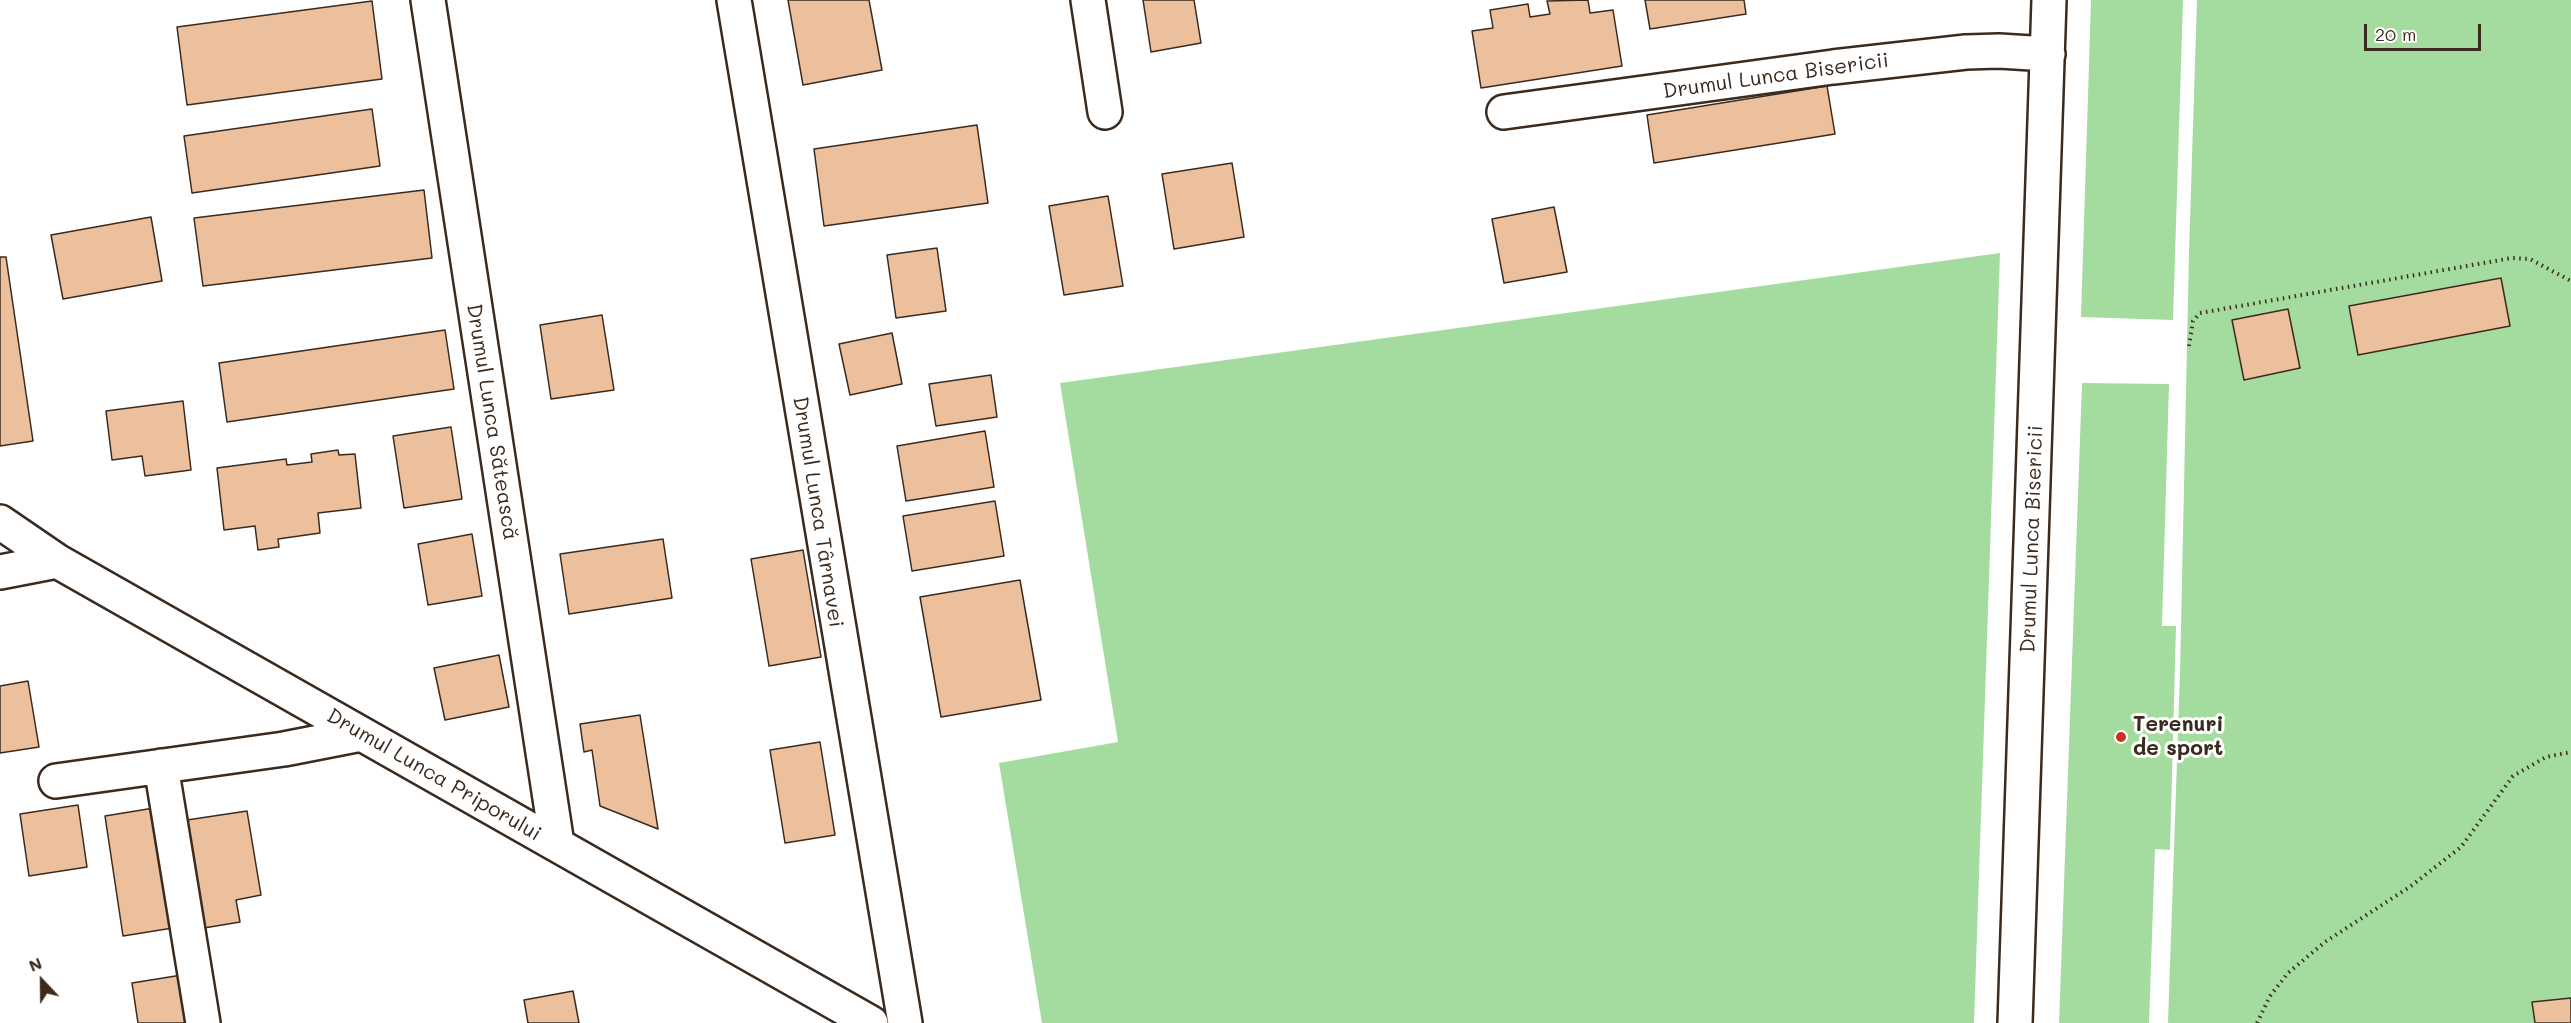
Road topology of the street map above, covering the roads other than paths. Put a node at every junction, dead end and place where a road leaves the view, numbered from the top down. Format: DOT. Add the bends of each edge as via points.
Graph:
graph roads {
  1 [pos="428,0"];
  2 [pos="734,0"];
  3 [pos="1089,0"];
  4 [pos="2049,0"];
  5 [pos="2048,54"];
  6 [pos="1105,112"];
  7 [pos="1504,112"];
  8 [pos="0,522"];
  9 [pos="57,561"];
  10 [pos="0,572"];
  11 [pos="362,734"];
  12 [pos="161,766"];
  13 [pos="56,781"];
  14 [pos="557,844"];
  15 [pos="203,1023"];
  16 [pos="871,1023"];
  17 [pos="905,1023"];
  18 [pos="2016,1023"];
  1 -- 14 [label="street, Drumul Lunca Sătească"];
  2 -- 17 [label="street, Drumul Lunca Târnavei"];
  3 -- 6 [label="street"];
  4 -- 5 [label="street, Drumul Lunca Bisericii"];
  5 -- 7 [label="street, Drumul Lunca Bisericii" via="1999,51 1833,67"];
  5 -- 18 [label="street, Drumul Lunca Bisericii"];
  8 -- 9 [label="street, Drumul Lunca Priporului"];
  9 -- 10 [label="street"];
  9 -- 11 [label="street, Drumul Lunca Priporului"];
  11 -- 12 [label="street"];
  11 -- 14 [label="street, Drumul Lunca Priporului"];
  12 -- 13 [label="street"];
  12 -- 15 [label="street"];
  14 -- 16 [label="street, Drumul Lunca Priporului"];
}
